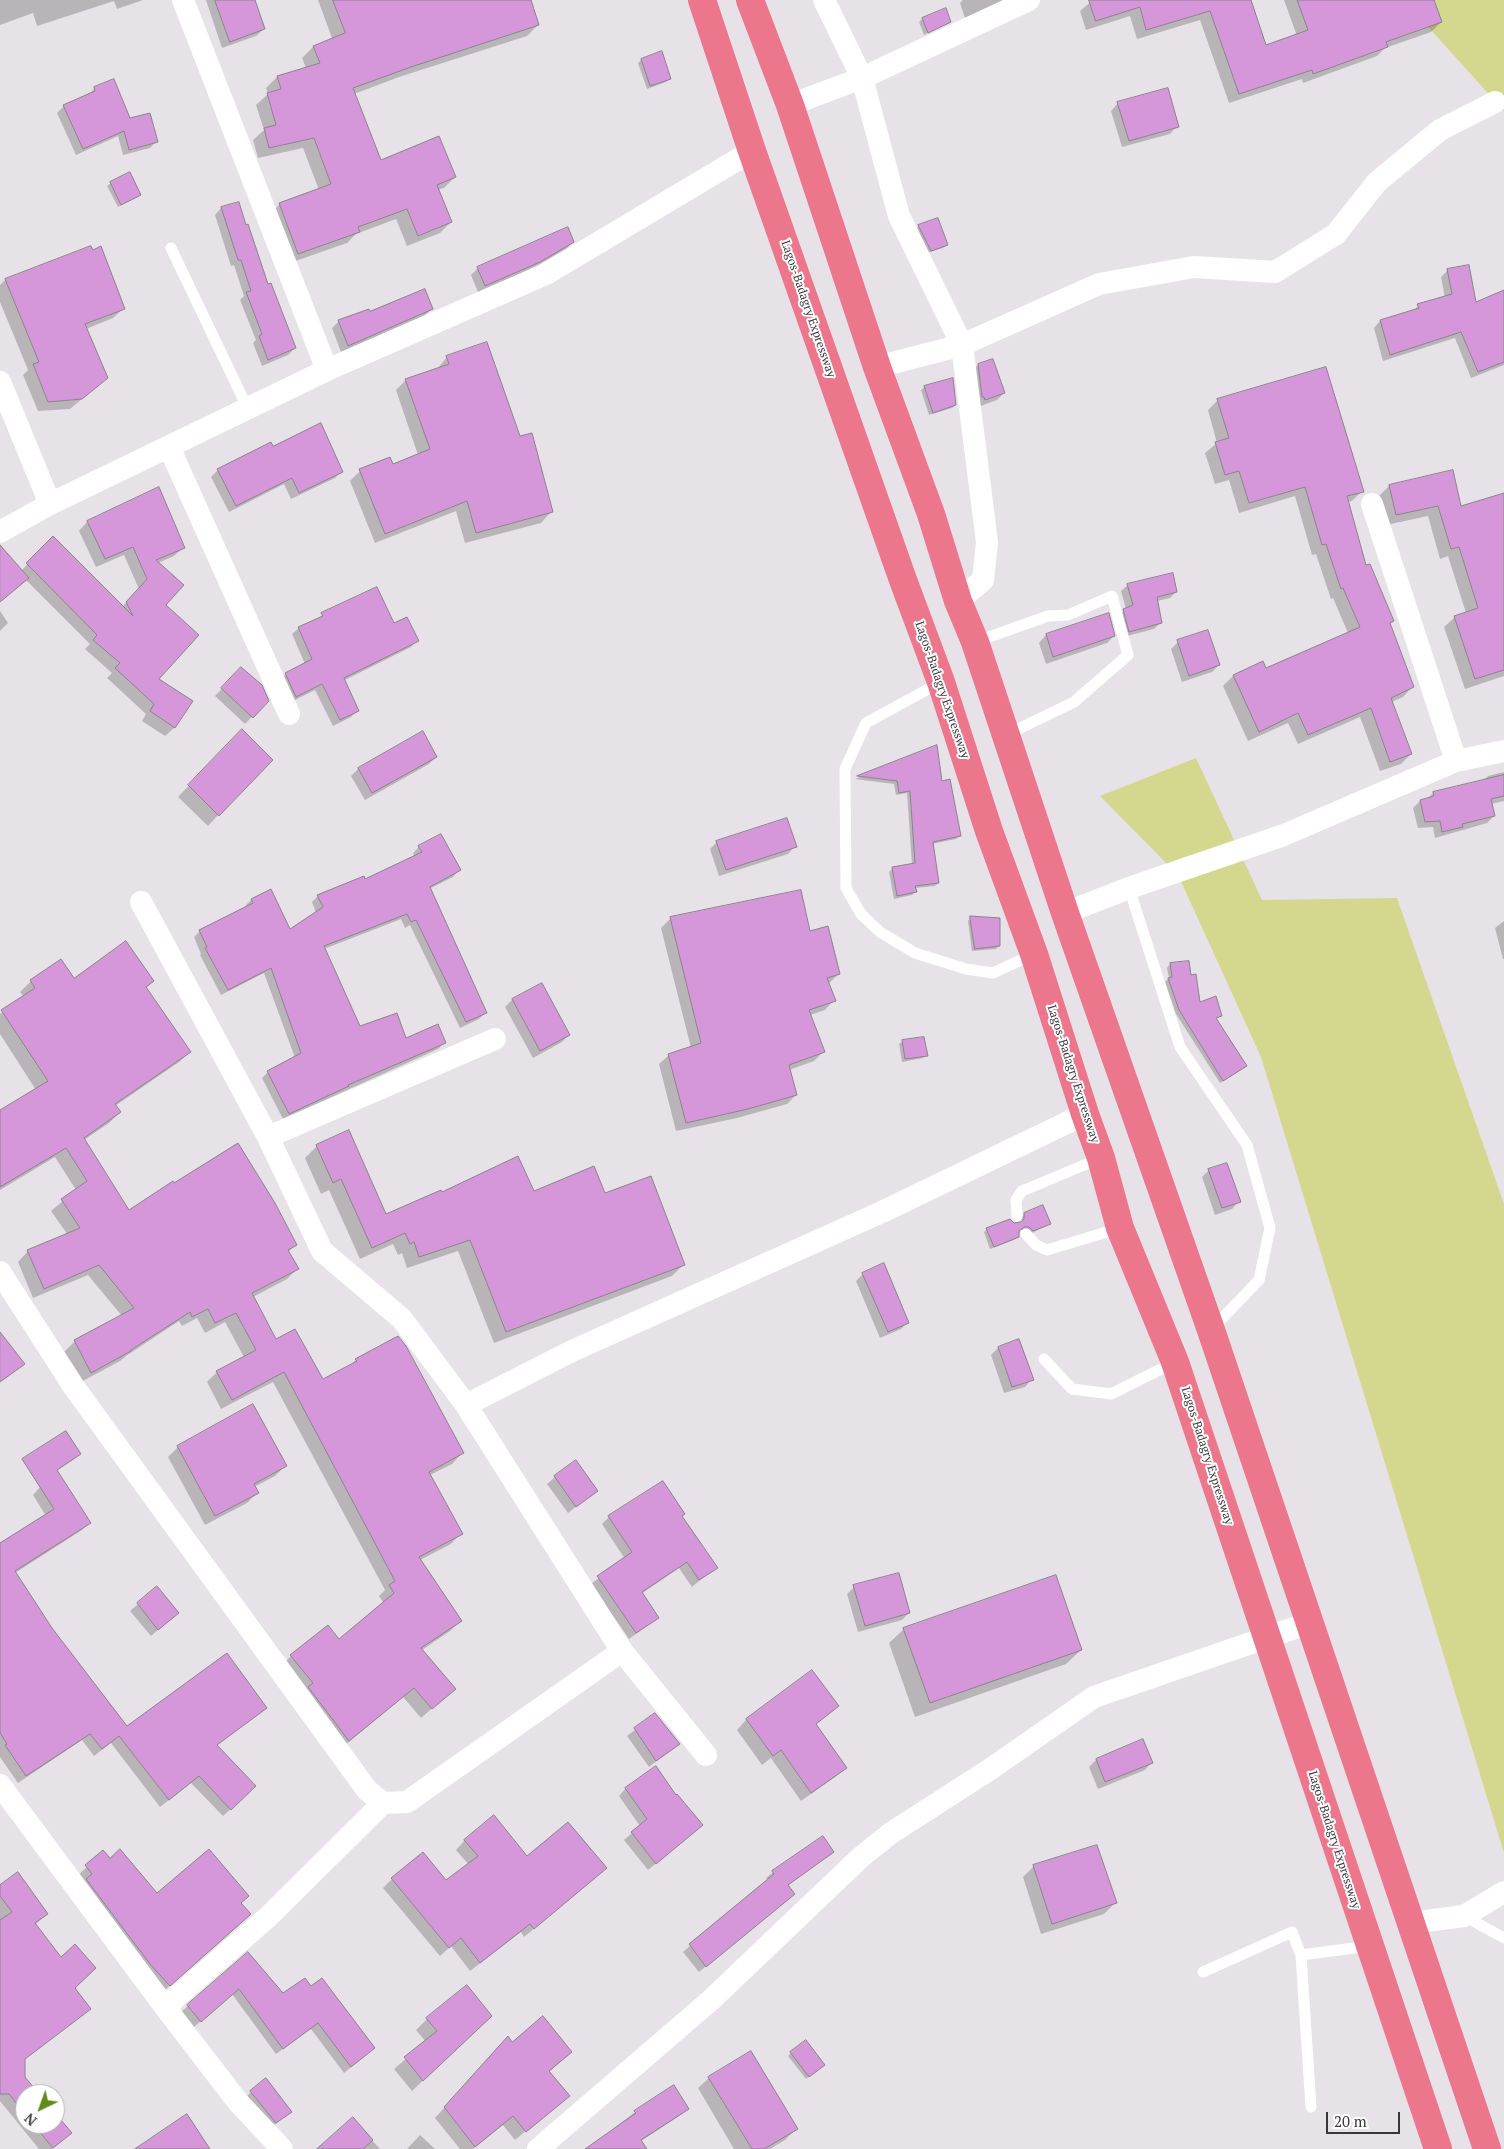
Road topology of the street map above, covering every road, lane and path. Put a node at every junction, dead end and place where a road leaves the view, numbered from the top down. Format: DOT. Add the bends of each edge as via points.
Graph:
graph roads {
  1 [pos="183,0"];
  2 [pos="702,0"];
  3 [pos="750,0"];
  4 [pos="824,0"];
  5 [pos="1029,0"];
  6 [pos="862,78"];
  7 [pos="1495,102"];
  8 [pos="790,105"];
  9 [pos="752,151"];
  10 [pos="171,248"];
  11 [pos="962,345"];
  12 [pos="877,367"];
  13 [pos="327,370"];
  14 [pos="0,382"];
  15 [pos="248,409"];
  16 [pos="169,447"];
  17 [pos="50,504"];
  18 [pos="1372,504"];
  19 [pos="0,532"];
  20 [pos="958,600"];
  21 [pos="975,642"];
  22 [pos="942,682"];
  23 [pos="289,714"];
  24 [pos="1006,735"];
  25 [pos="1504,751"];
  26 [pos="1456,761"];
  27 [pos="1129,888"];
  28 [pos="141,902"];
  29 [pos="1065,913"];
  30 [pos="1034,954"];
  31 [pos="495,1039"];
  32 [pos="1084,1114"];
  33 [pos="268,1137"];
  34 [pos="1101,1158"];
  35 [pos="1017,1216"];
  36 [pos="1120,1228"];
  37 [pos="1026,1234"];
  38 [pos="0,1272"];
  39 [pos="1211,1330"];
  40 [pos="1044,1359"];
  41 [pos="1175,1362"];
  42 [pos="466,1405"];
  43 [pos="1310,1623"];
  44 [pos="1267,1637"];
  45 [pos="622,1651"];
  46 [pos="706,1755"];
  47 [pos="0,1785"];
  48 [pos="383,1803"];
  49 [pos="1504,1892"];
  50 [pos="1464,1916"];
  51 [pos="1411,1923"];
  52 [pos="1504,1938"];
  53 [pos="1370,1946"];
  54 [pos="1301,1955"];
  55 [pos="1203,1972"];
  56 [pos="165,2007"];
  57 [pos="1311,2107"];
  58 [pos="282,2149"];
  59 [pos="538,2149"];
  60 [pos="1438,2149"];
  61 [pos="1487,2149"];
  1 -- 13 [label="street"];
  2 -- 9 [label="highway, Lagos-Badagry Expressway"];
  3 -- 8 [label="highway"];
  4 -- 6 [label="street"];
  5 -- 6 [label="street"];
  6 -- 8 [label="street"];
  6 -- 11 [label="street" via="899,216"];
  7 -- 11 [label="street" via="1440,130 1378,182 1336,234 1276,272 1194,267 1099,284"];
  8 -- 12 [label="highway"];
  9 -- 13 [label="street" via="546,274"];
  9 -- 22 [label="highway, Lagos-Badagry Expressway"];
  10 -- 15 [label="lane"];
  11 -- 12 [label="street"];
  11 -- 20 [label="street" via="987,542 983,580"];
  12 -- 20 [label="highway" via="932,514"];
  13 -- 15 [label="street"];
  14 -- 17 [label="street"];
  15 -- 16 [label="street"];
  16 -- 17 [label="street"];
  16 -- 23 [label="street"];
  17 -- 19 [label="street"];
  18 -- 26 [label="street"];
  20 -- 21 [label="highway"];
  21 -- 24 [label="highway"];
  21 -- 24 [label="lane" via="1048,616 1068,615 1112,596 1128,655 1074,702"];
  22 -- 30 [label="highway, Lagos-Badagry Expressway" via="989,831"];
  22 -- 30 [label="lane" via="866,723 845,769 846,888 862,914 880,932 915,953 966,969 993,973"];
  24 -- 29 [label="highway"];
  25 -- 26 [label="street"];
  26 -- 27 [label="street" via="1284,835"];
  27 -- 29 [label="street"];
  27 -- 39 [label="lane" via="1180,1047 1247,1145 1270,1228 1259,1280"];
  28 -- 33 [label="street"];
  29 -- 39 [label="highway"];
  30 -- 32 [label="highway, Lagos-Badagry Expressway"];
  31 -- 33 [label="street"];
  32 -- 34 [label="highway, Lagos-Badagry Expressway"];
  32 -- 42 [label="street" via="884,1211 572,1351"];
  33 -- 42 [label="street" via="322,1251 402,1319"];
  34 -- 35 [label="lane" via="1022,1191 1016,1200"];
  34 -- 36 [label="highway, Lagos-Badagry Expressway"];
  36 -- 37 [label="lane" via="1047,1250 1036,1245"];
  36 -- 41 [label="highway, Lagos-Badagry Expressway"];
  38 -- 48 [label="street" via="74,1387 367,1790"];
  39 -- 43 [label="highway"];
  40 -- 41 [label="lane" via="1072,1388 1110,1394"];
  41 -- 44 [label="highway, Lagos-Badagry Expressway"];
  42 -- 45 [label="street"];
  43 -- 44 [label="street"];
  43 -- 51 [label="highway"];
  44 -- 53 [label="highway, Lagos-Badagry Expressway"];
  44 -- 59 [label="street" via="1094,1697 890,1833 711,2000"];
  45 -- 46 [label="street"];
  45 -- 48 [label="street" via="407,1802"];
  47 -- 56 [label="street"];
  48 -- 56 [label="street" via="269,1916"];
  49 -- 50 [label="street"];
  50 -- 51 [label="street"];
  50 -- 52 [label="lane"];
  51 -- 61 [label="highway"];
  53 -- 54 [label="lane"];
  53 -- 60 [label="highway, Lagos-Badagry Expressway"];
  54 -- 55 [label="lane" via="1292,1932"];
  54 -- 57 [label="lane"];
  56 -- 58 [label="street" via="238,2102"];
}
